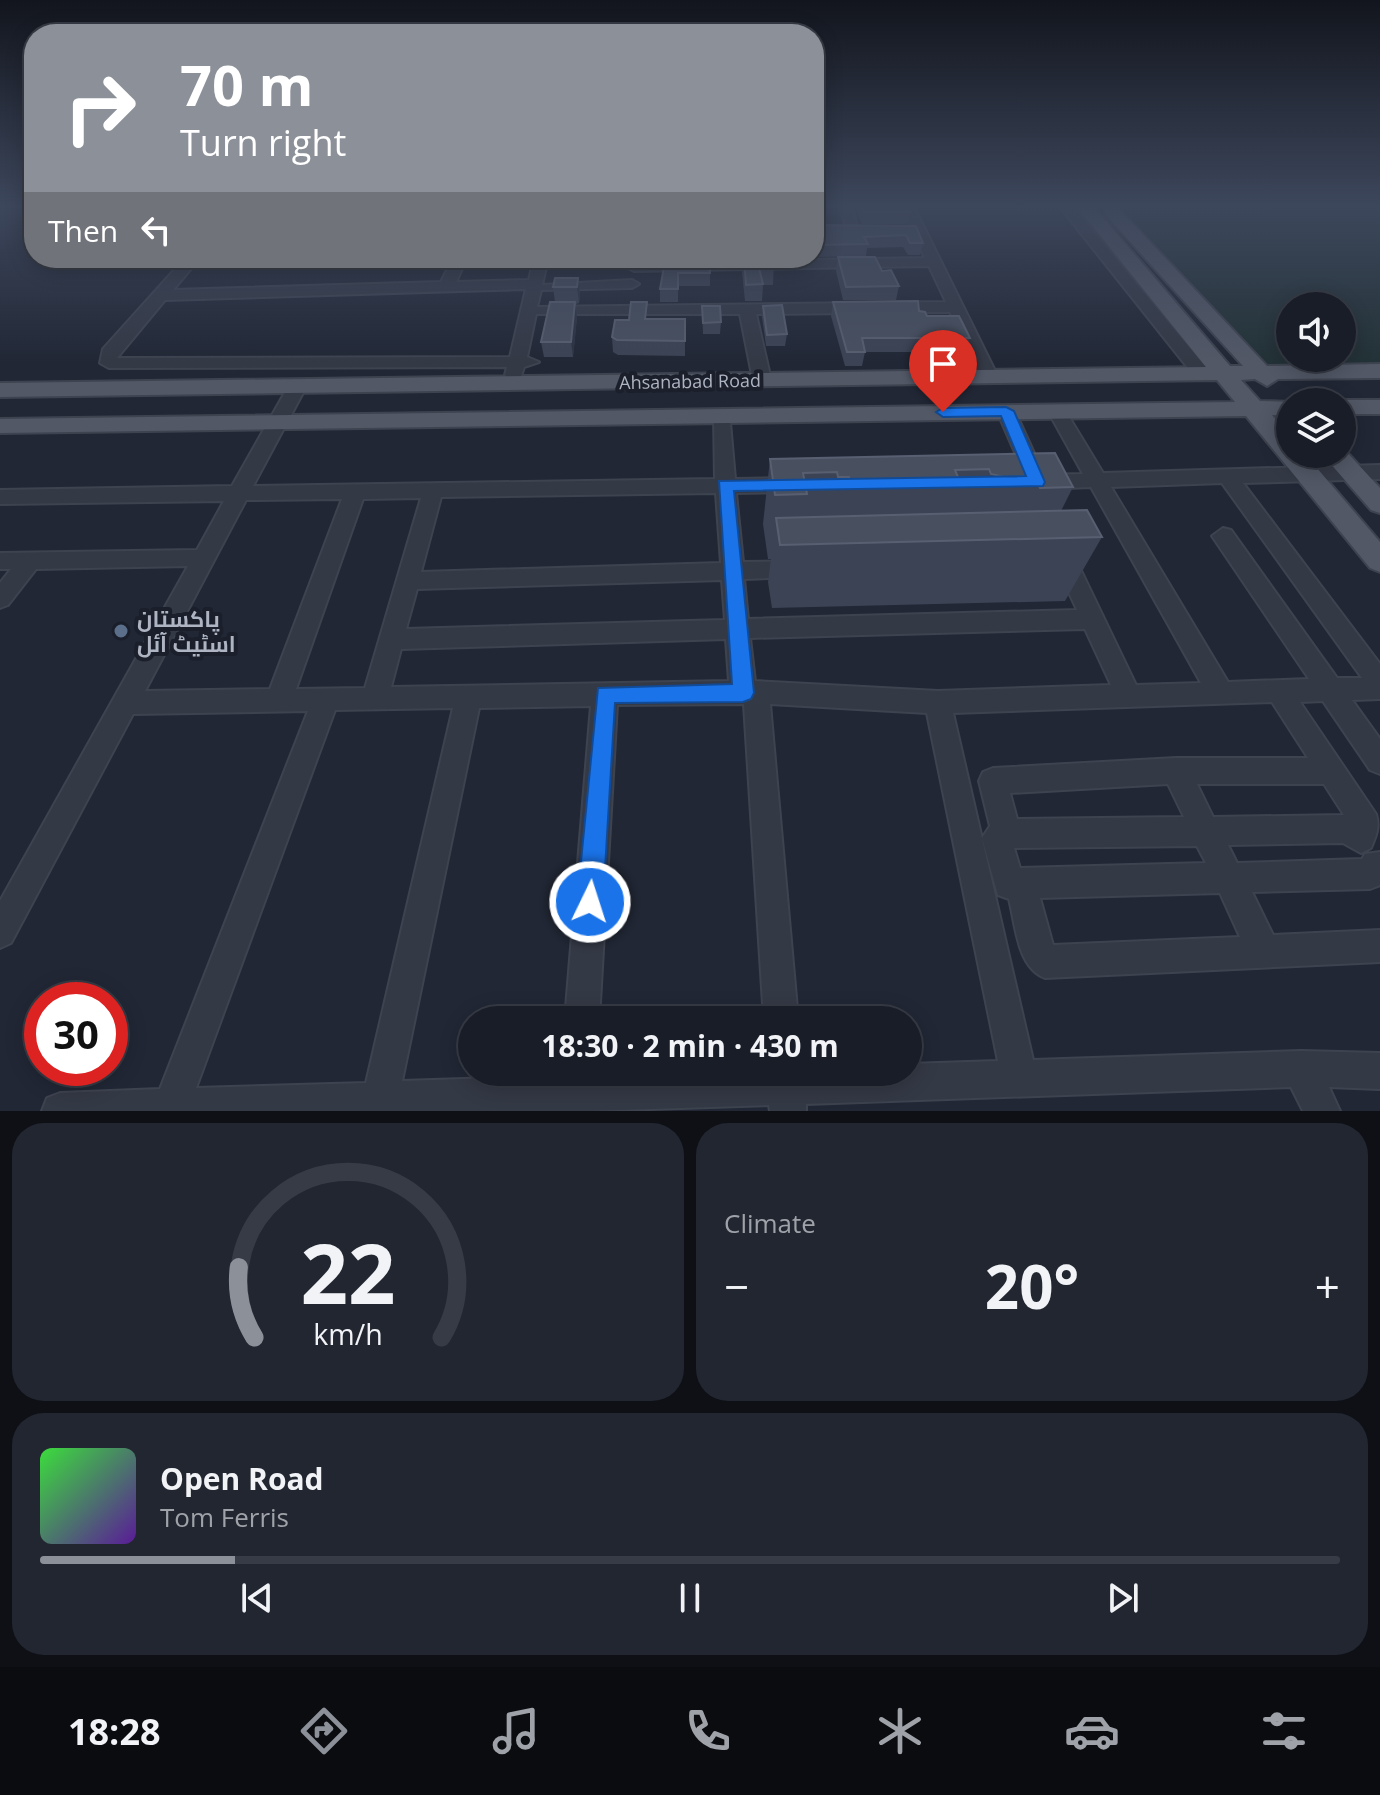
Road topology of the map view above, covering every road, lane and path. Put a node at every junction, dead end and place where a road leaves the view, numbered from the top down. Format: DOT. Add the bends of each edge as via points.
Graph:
graph roads {
  1 [pos="930,259"];
  2 [pos="1111,259"];
  3 [pos="1124,259"];
  4 [pos="1155,259"];
  5 [pos="824,261"];
  6 [pos="932,262"];
  7 [pos="185,268"];
  8 [pos="455,268"];
  9 [pos="541,268"];
  10 [pos="549,268"];
  11 [pos="633,268"];
  12 [pos="632,284"];
  13 [pos="541,286"];
  14 [pos="446,287"];
  15 [pos="163,295"];
  16 [pos="955,307"];
  17 [pos="747,310"];
  18 [pos="542,311"];
  19 [pos="631,311"];
  20 [pos="524,362"];
  21 [pos="1380,371"];
  22 [pos="1260,372"];
  23 [pos="1212,374"];
  24 [pos="989,377"];
  25 [pos="762,380"];
  26 [pos="518,384"];
  27 [pos="297,387"];
  28 [pos="0,390"];
  29 [pos="1276,390"];
  30 [pos="1276,407"];
  31 [pos="1356,407"];
  32 [pos="1380,407"];
  33 [pos="1251,409"];
  34 [pos="1006,411"];
  35 [pos="1057,411"];
  36 [pos="723,415"];
  37 [pos="278,420"];
  38 [pos="0,426"];
  39 [pos="1356,466"];
  40 [pos="1327,468"];
  41 [pos="1347,468"];
  42 [pos="1380,472"];
  43 [pos="1305,475"];
  44 [pos="1228,477"];
  45 [pos="1098,481"];
  46 [pos="1029,482"];
  47 [pos="819,484"];
  48 [pos="725,485"];
  49 [pos="433,490"];
  50 [pos="355,491"];
  51 [pos="237,493"];
  52 [pos="0,497"];
  53 [pos="1380,504"];
  54 [pos="1046,508"];
  55 [pos="1056,535"];
  56 [pos="1223,536"];
  57 [pos="202,558"];
  58 [pos="0,561"];
  59 [pos="30,561"];
  60 [pos="1380,561"];
  61 [pos="827,569"];
  62 [pos="732,571"];
  63 [pos="409,581"];
  64 [pos="0,599"];
  65 [pos="1093,619"];
  66 [pos="735,629"];
  67 [pos="392,639"];
  68 [pos="1380,686"];
  69 [pos="1330,689"];
  70 [pos="1279,691"];
  71 [pos="750,692"];
  72 [pos="1220,692"];
  73 [pos="605,694"];
  74 [pos="468,697"];
  75 [pos="375,698"];
  76 [pos="1130,698"];
  77 [pos="326,699"];
  78 [pos="279,700"];
  79 [pos="938,702"];
  80 [pos="122,703"];
  81 [pos="1380,761"];
  82 [pos="1176,771"];
  83 [pos="1329,771"];
  84 [pos="1369,827"];
  85 [pos="1205,833"];
  86 [pos="1006,834"];
  87 [pos="1378,866"];
  88 [pos="1227,877"];
  89 [pos="1021,884"];
  90 [pos="0,931"];
  91 [pos="1380,946"];
  92 [pos="1265,953"];
  93 [pos="583,1006"];
  94 [pos="780,1006"];
  95 [pos="1301,1069"];
  96 [pos="1380,1071"];
  97 [pos="1019,1079"];
  98 [pos="542,1086"];
  99 [pos="667,1086"];
  100 [pos="786,1090"];
  101 [pos="380,1100"];
  102 [pos="171,1107"];
  103 [pos="234,1108"];
  104 [pos="60,1111"];
  105 [pos="1322,1111"];
  1 -- 6 [label="street"];
  2 -- 23 [label="street"];
  3 -- 23 [label="main road"];
  4 -- 22 [label="main road"];
  5 -- 6 [label="street"];
  6 -- 16 [label="street"];
  7 -- 15 [label="street"];
  8 -- 14 [label="street"];
  9 -- 13 [label="street"];
  10 -- 13 [label="street"];
  11 -- 12 [label="street"];
  12 -- 13 [label="street"];
  12 -- 19 [label="street"];
  13 -- 14 [label="street"];
  13 -- 18 [label="street"];
  13 -- 20 [label="street"];
  14 -- 15 [label="street"];
  15 -- 20 [label="street" via="109,353 109,363"];
  16 -- 17 [label="street"];
  16 -- 24 [label="street"];
  17 -- 19 [label="street"];
  17 -- 25 [label="street"];
  18 -- 19 [label="street"];
  18 -- 20 [label="street"];
  20 -- 26 [label="street"];
  21 -- 22 [label="main road, Ahsanabad Road"];
  22 -- 23 [label="main road, Ahsanabad Road"];
  22 -- 29 [label="main road"];
  23 -- 24 [label="main road, Ahsanabad Road"];
  23 -- 33 [label="main road"];
  24 -- 25 [label="main road, Ahsanabad Road"];
  25 -- 26 [label="main road, Ahsanabad Road"];
  26 -- 27 [label="main road, Ahsanabad Road"];
  27 -- 28 [label="main road, Ahsanabad Road"];
  27 -- 37 [label="street"];
  30 -- 33 [label="main road, Ahsanabad Road"];
  31 -- 32 [label="main road"];
  33 -- 35 [label="main road, Ahsanabad Road"];
  33 -- 43 [label="main road"];
  34 -- 35 [label="main road, Ahsanabad Road"];
  34 -- 36 [label="main road, Ahsanabad Road"];
  34 -- 46 [label="street"];
  35 -- 45 [label="street"];
  36 -- 37 [label="main road, Ahsanabad Road"];
  36 -- 48 [label="street"];
  37 -- 38 [label="main road, Ahsanabad Road"];
  37 -- 51 [label="street"];
  39 -- 42 [label="street"];
  40 -- 43 [label="street"];
  41 -- 53 [label="main road"];
  43 -- 44 [label="street"];
  43 -- 60 [label="main road"];
  44 -- 45 [label="street"];
  44 -- 68 [label="street"];
  45 -- 46 [label="street"];
  45 -- 72 [label="street"];
  46 -- 54 [label="street"];
  47 -- 48 [label="street"];
  48 -- 49 [label="street"];
  48 -- 62 [label="street"];
  49 -- 50 [label="street"];
  49 -- 63 [label="street"];
  50 -- 51 [label="street"];
  50 -- 78 [label="street"];
  51 -- 52 [label="street"];
  51 -- 57 [label="street"];
  55 -- 65 [label="street" via="1057,562"];
  56 -- 69 [label="street"];
  57 -- 59 [label="street"];
  57 -- 80 [label="street"];
  58 -- 59 [label="street"];
  59 -- 64 [label="street"];
  61 -- 62 [label="street"];
  62 -- 63 [label="street"];
  62 -- 66 [label="street"];
  63 -- 67 [label="street"];
  65 -- 66 [label="street"];
  65 -- 76 [label="street"];
  66 -- 67 [label="street"];
  66 -- 71 [label="street"];
  67 -- 75 [label="street"];
  68 -- 69 [label="street"];
  69 -- 70 [label="street"];
  69 -- 81 [label="street"];
  70 -- 72 [label="street"];
  70 -- 83 [label="street"];
  71 -- 73 [label="street"];
  71 -- 79 [label="street"];
  71 -- 94 [label="street"];
  72 -- 76 [label="street"];
  73 -- 74 [label="street"];
  73 -- 93 [label="street"];
  74 -- 75 [label="street"];
  74 -- 101 [label="street"];
  75 -- 77 [label="street"];
  76 -- 79 [label="street"];
  77 -- 78 [label="street"];
  77 -- 102 [label="street"];
  78 -- 80 [label="street"];
  79 -- 97 [label="street"];
  80 -- 90 [label="street"];
  82 -- 83 [label="street"];
  82 -- 85 [label="street"];
  82 -- 86 [label="street" via="993,781"];
  83 -- 84 [label="street"];
  84 -- 85 [label="street"];
  84 -- 87 [label="street"];
  85 -- 86 [label="street"];
  85 -- 88 [label="street"];
  86 -- 89 [label="street" via="997,838 1008,882"];
  87 -- 88 [label="street" via="1370,874"];
  88 -- 89 [label="street"];
  88 -- 92 [label="street"];
  89 -- 92 [label="street" via="1045,962"];
  91 -- 92 [label="street"];
  95 -- 96 [label="street"];
  95 -- 97 [label="street"];
  95 -- 105 [label="street"];
  97 -- 100 [label="street"];
  98 -- 101 [label="street"];
  99 -- 100 [label="street"];
  101 -- 103 [label="street"];
  102 -- 103 [label="street"];
  102 -- 104 [label="street"];
}
